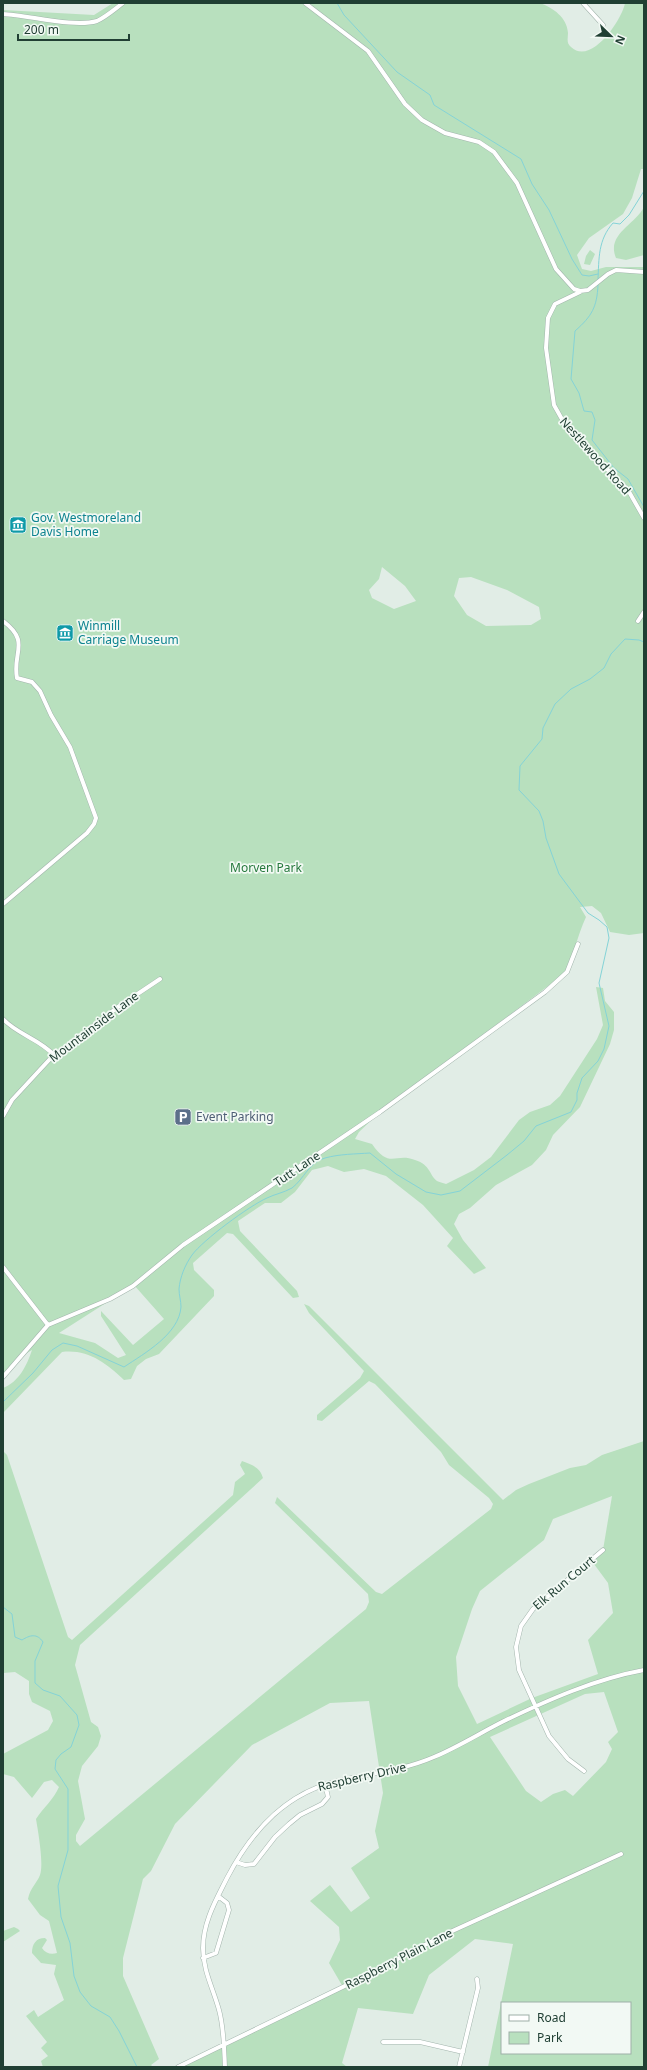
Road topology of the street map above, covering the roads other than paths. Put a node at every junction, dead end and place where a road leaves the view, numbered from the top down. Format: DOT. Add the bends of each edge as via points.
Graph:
graph roads {
  1 [pos="123,3"];
  2 [pos="305,3"];
  3 [pos="583,3"];
  4 [pos="3,14"];
  5 [pos="603,25"];
  6 [pos="644,272"];
  7 [pos="580,292"];
  8 [pos="644,518"];
  9 [pos="644,612"];
  10 [pos="3,621"];
  11 [pos="638,621"];
  12 [pos="3,904"];
  13 [pos="578,944"];
  14 [pos="160,979"];
  15 [pos="3,1019"];
  16 [pos="55,1056"];
  17 [pos="3,1116"];
  18 [pos="3,1267"];
  19 [pos="48,1325"];
  20 [pos="3,1376"];
  21 [pos="603,1550"];
  22 [pos="644,1670"];
  23 [pos="535,1706"];
  24 [pos="584,1771"];
  25 [pos="325,1784"];
  26 [pos="621,1854"];
  27 [pos="236,1862"];
  28 [pos="218,1896"];
  29 [pos="203,1958"];
  30 [pos="477,1979"];
  31 [pos="384,2042"];
  32 [pos="224,2045"];
  33 [pos="463,2052"];
  34 [pos="178,2067"];
  35 [pos="225,2067"];
  36 [pos="459,2067"];
  1 -- 4 [label="street" via="91,22 66,22"];
  2 -- 7 [label="street" via="368,51 405,104 422,120 445,133 479,142 494,152 517,183 556,269"];
  3 -- 5 [label="street"];
  6 -- 7 [label="street, Nestlewood Road" via="616,270 588,290"];
  7 -- 8 [label="street, Nestlewood Road" via="555,304 548,318 546,348 554,406 568,430 628,490"];
  9 -- 11 [label="street"];
  10 -- 12 [label="street" via="20,642 17,678 32,682 40,691 70,747 96,818 88,833"];
  13 -- 19 [label="street, Tutt Lane" via="568,972 558,983 469,1048 306,1163 183,1245 133,1286 110,1299"];
  14 -- 16 [label="street, Mountainside Lane" via="118,1007"];
  15 -- 16 [label="street" via="40,1042"];
  16 -- 17 [label="street, Mountainside Lane" via="12,1100"];
  18 -- 19 [label="street"];
  19 -- 20 [label="street, Tutt Lane"];
  21 -- 23 [label="street, Elk Run Court" via="537,1604 521,1626 516,1647 517,1663"];
  22 -- 23 [label="street, Raspberry Drive" via="595,1683"];
  23 -- 24 [label="street, Elk Run Court" via="555,1744 568,1759"];
  23 -- 25 [label="street, Raspberry Drive" via="419,1763"];
  25 -- 27 [label="street, Raspberry Drive" via="294,1799 272,1816 252,1836"];
  25 -- 27 [label="street" via="328,1796 325,1801 288,1824 254,1864"];
  26 -- 32 [label="street, Raspberry Plain Lane" via="448,1933"];
  27 -- 28 [label="street, Raspberry Drive"];
  28 -- 29 [label="street, Raspberry Drive" via="205,1929"];
  28 -- 29 [label="street" via="227,1903 228,1910 216,1953"];
  29 -- 32 [label="street, Raspberry Drive" via="206,1976 221,2018"];
  30 -- 33 [label="street" via="478,1988"];
  31 -- 33 [label="street" via="420,2042"];
  32 -- 34 [label="street, Raspberry Plain Lane"];
  32 -- 35 [label="street, Raspberry Drive"];
  33 -- 36 [label="street"];
}
